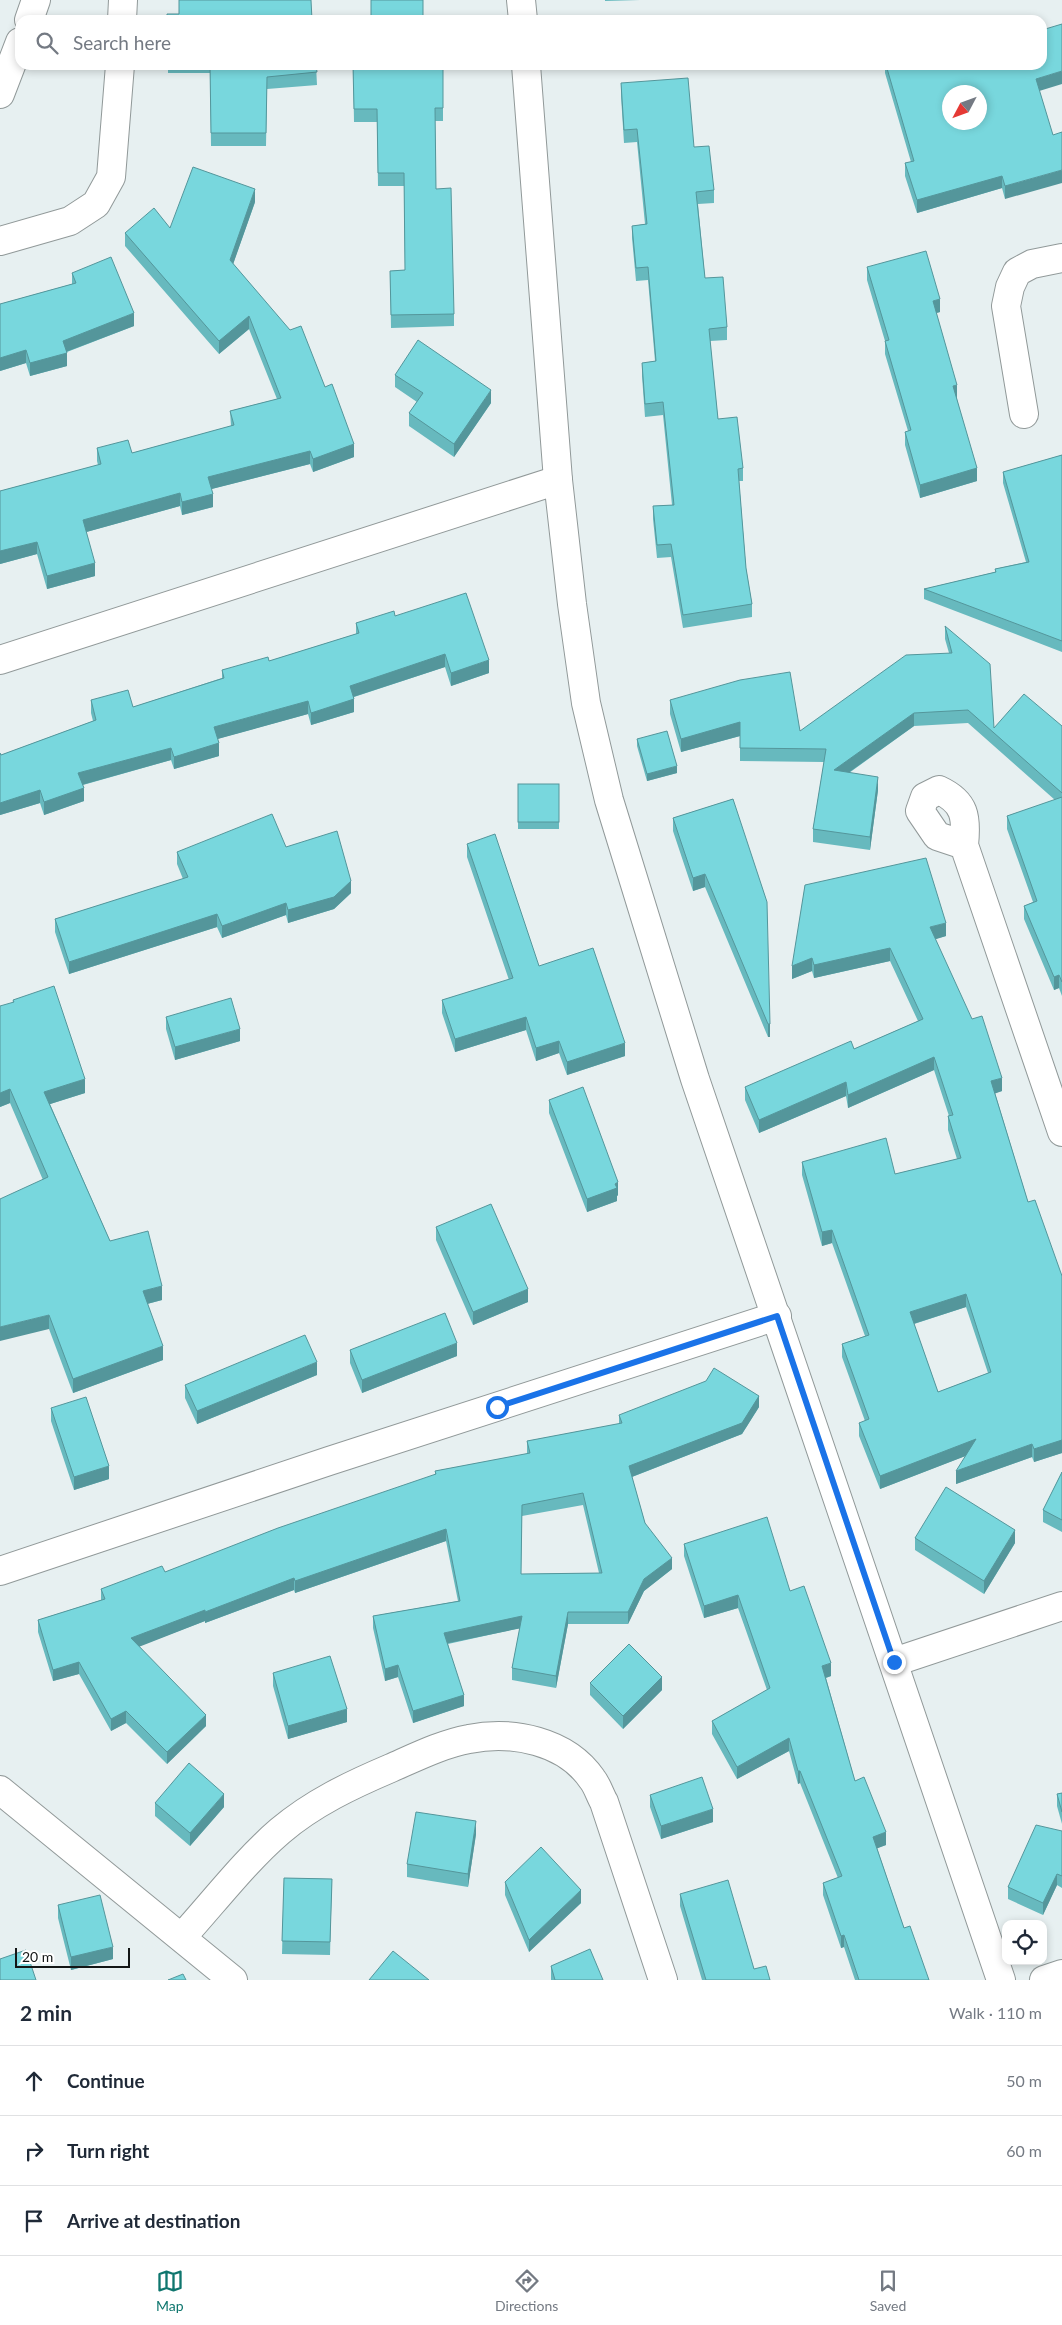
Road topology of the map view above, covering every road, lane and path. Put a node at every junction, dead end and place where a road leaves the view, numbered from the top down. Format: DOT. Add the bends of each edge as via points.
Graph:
graph roads {
  1 [pos="36,0"];
  2 [pos="123,0"];
  3 [pos="521,0"];
  4 [pos="30,15"];
  5 [pos="122,15"];
  6 [pos="522,15"];
  7 [pos="15,55"];
  8 [pos="120,70"];
  9 [pos="526,70"];
  10 [pos="0,94"];
  11 [pos="0,241"];
  12 [pos="1062,258"];
  13 [pos="1024,414"];
  14 [pos="558,480"];
  15 [pos="0,660"];
  16 [pos="964,844"];
  17 [pos="1062,1132"];
  18 [pos="777,1316"];
  19 [pos="0,1571"];
  20 [pos="1062,1606"];
  21 [pos="894,1662"];
  22 [pos="0,1790"];
  23 [pos="182,1937"];
  24 [pos="1062,1974"];
  25 [pos="233,1980"];
  26 [pos="663,1980"];
  27 [pos="1002,1980"];
  28 [pos="1044,1980"];
  1 -- 4 [label="street"];
  2 -- 5 [label="street"];
  3 -- 6 [label="street"];
  7 -- 10 [label="street"];
  8 -- 11 [label="street" via="111,177 96,204 70,221"];
  9 -- 14 [label="street"];
  12 -- 13 [label="street" via="1032,264 1018,272 1010,287 1006,306"];
  14 -- 15 [label="street"];
  14 -- 18 [label="street" via="586,703 609,800 695,1080"];
  16 -- 17 [label="street"];
  18 -- 19 [label="street"];
  18 -- 21 [label="street"];
  20 -- 21 [label="street"];
  21 -- 27 [label="street"];
  22 -- 23 [label="street"];
  23 -- 25 [label="street"];
  23 -- 26 [label="street" via="279,1832 310,1808 345,1788 430,1751 469,1739 497,1735 524,1738 553,1747 577,1762 593,1779 604,1802"];
  24 -- 28 [label="street"];
}
